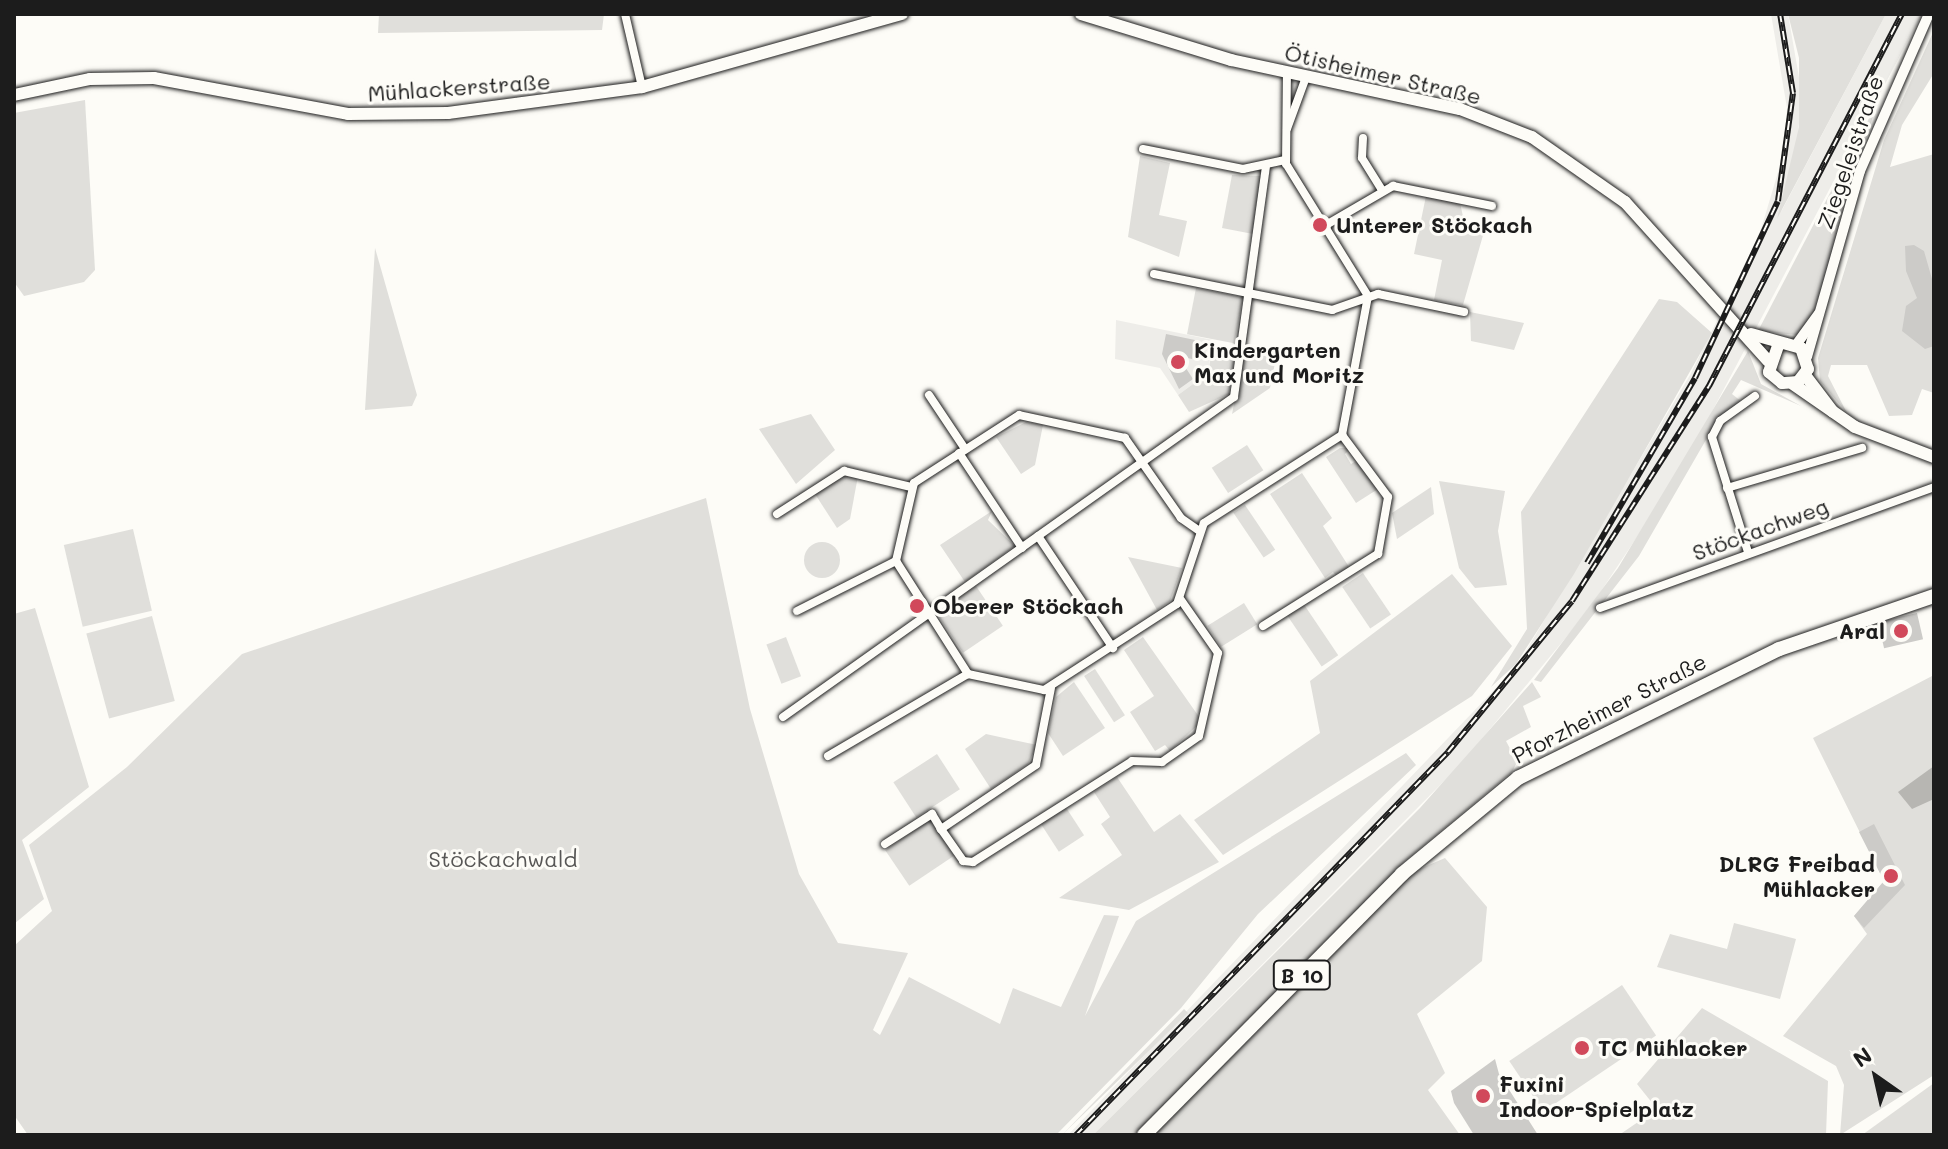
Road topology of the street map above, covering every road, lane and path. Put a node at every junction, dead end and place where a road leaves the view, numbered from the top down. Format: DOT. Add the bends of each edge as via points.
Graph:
graph roads {
  1 [pos="625,14"];
  2 [pos="902,14"];
  3 [pos="1081,14"];
  4 [pos="1929,14"];
  5 [pos="1287,73"];
  6 [pos="1306,77"];
  7 [pos="642,87"];
  8 [pos="14,95"];
  9 [pos="1287,129"];
  10 [pos="1363,138"];
  11 [pos="1143,149"];
  12 [pos="1285,160"];
  13 [pos="1266,167"];
  14 [pos="1381,189"];
  15 [pos="1492,206"];
  16 [pos="1326,225"];
  17 [pos="1154,274"];
  18 [pos="1249,295"];
  19 [pos="1368,296"];
  20 [pos="1822,308"];
  21 [pos="1464,312"];
  22 [pos="1748,333"];
  23 [pos="1796,345"];
  24 [pos="1778,346"];
  25 [pos="1807,357"];
  26 [pos="1768,361"];
  27 [pos="1805,375"];
  28 [pos="1793,384"];
  29 [pos="929,395"];
  30 [pos="1755,396"];
  31 [pos="1837,417"];
  32 [pos="1342,435"];
  33 [pos="1862,448"];
  34 [pos="962,451"];
  35 [pos="1934,457"];
  36 [pos="1142,462"];
  37 [pos="911,487"];
  38 [pos="1934,487"];
  39 [pos="1727,488"];
  40 [pos="777,514"];
  41 [pos="1198,530"];
  42 [pos="1038,536"];
  43 [pos="1022,548"];
  44 [pos="1748,552"];
  45 [pos="896,561"];
  46 [pos="1934,596"];
  47 [pos="1181,600"];
  48 [pos="1600,608"];
  49 [pos="797,611"];
  50 [pos="928,614"];
  51 [pos="1263,626"];
  52 [pos="1113,648"];
  53 [pos="968,674"];
  54 [pos="1051,688"];
  55 [pos="783,717"];
  56 [pos="828,756"];
  57 [pos="941,829"];
  58 [pos="885,844"];
  59 [pos="1144,1135"];
  1 -- 7 [label="street"];
  2 -- 7 [label="main road, Mühlackerstraße"];
  3 -- 5 [label="main road, Ötisheimer Straße"];
  4 -- 20 [label="street, Ziegeleistraße" via="1872,137"];
  5 -- 6 [label="main road, Ötisheimer Straße"];
  5 -- 9 [label="street"];
  6 -- 9 [label="street"];
  6 -- 22 [label="main road, Ötisheimer Straße" via="1493,120 1580,165"];
  7 -- 8 [label="main road, Mühlackerstraße" via="391,117 154,78 90,79"];
  9 -- 12 [label="street"];
  10 -- 14 [label="street" via="1362,158"];
  11 -- 13 [label="street"];
  12 -- 13 [label="street"];
  12 -- 16 [label="street"];
  13 -- 18 [label="street"];
  14 -- 15 [label="street" via="1402,186"];
  14 -- 16 [label="street"];
  16 -- 19 [label="street"];
  17 -- 18 [label="street"];
  18 -- 19 [label="street" via="1332,310"];
  18 -- 36 [label="street" via="1234,397"];
  19 -- 21 [label="street"];
  19 -- 32 [label="street"];
  20 -- 23 [label="street, Ziegeleistraße"];
  20 -- 25 [label="street, Ziegeleistraße"];
  22 -- 24 [label="main road"];
  22 -- 26 [label="main road"];
  23 -- 24 [label="main road"];
  23 -- 25 [label="main road"];
  24 -- 26 [label="main road"];
  25 -- 27 [label="main road"];
  26 -- 28 [label="main road" via="1772,377"];
  27 -- 28 [label="main road"];
  27 -- 31 [label="main road"];
  28 -- 31 [label="main road"];
  29 -- 34 [label="street"];
  30 -- 39 [label="street" via="1720,421 1712,437"];
  31 -- 35 [label="main road"];
  32 -- 41 [label="street"];
  32 -- 51 [label="street" via="1388,497 1378,554"];
  33 -- 39 [label="street"];
  34 -- 36 [label="street" via="1024,415 1115,433"];
  34 -- 37 [label="street"];
  34 -- 43 [label="street"];
  36 -- 41 [label="street" via="1181,518"];
  36 -- 42 [label="street"];
  37 -- 40 [label="street" via="844,471"];
  37 -- 45 [label="street"];
  38 -- 44 [label="street, Stöckachweg"];
  39 -- 44 [label="street"];
  41 -- 47 [label="street"];
  42 -- 43 [label="street"];
  42 -- 52 [label="street"];
  43 -- 50 [label="street"];
  44 -- 48 [label="street, Stöckachweg"];
  45 -- 49 [label="street"];
  45 -- 50 [label="street"];
  46 -- 59 [label="main road, Pforzheimer Straße / B 10" via="1779,649 1511,783 1421,855"];
  47 -- 52 [label="street"];
  47 -- 57 [label="street" via="1218,653 1197,739 1162,762 1132,761 973,862 963,861"];
  50 -- 53 [label="street"];
  50 -- 55 [label="street"];
  52 -- 54 [label="street"];
  53 -- 54 [label="street"];
  53 -- 56 [label="street"];
  54 -- 57 [label="street" via="1036,765"];
  57 -- 58 [label="street" via="932,814"];
}
